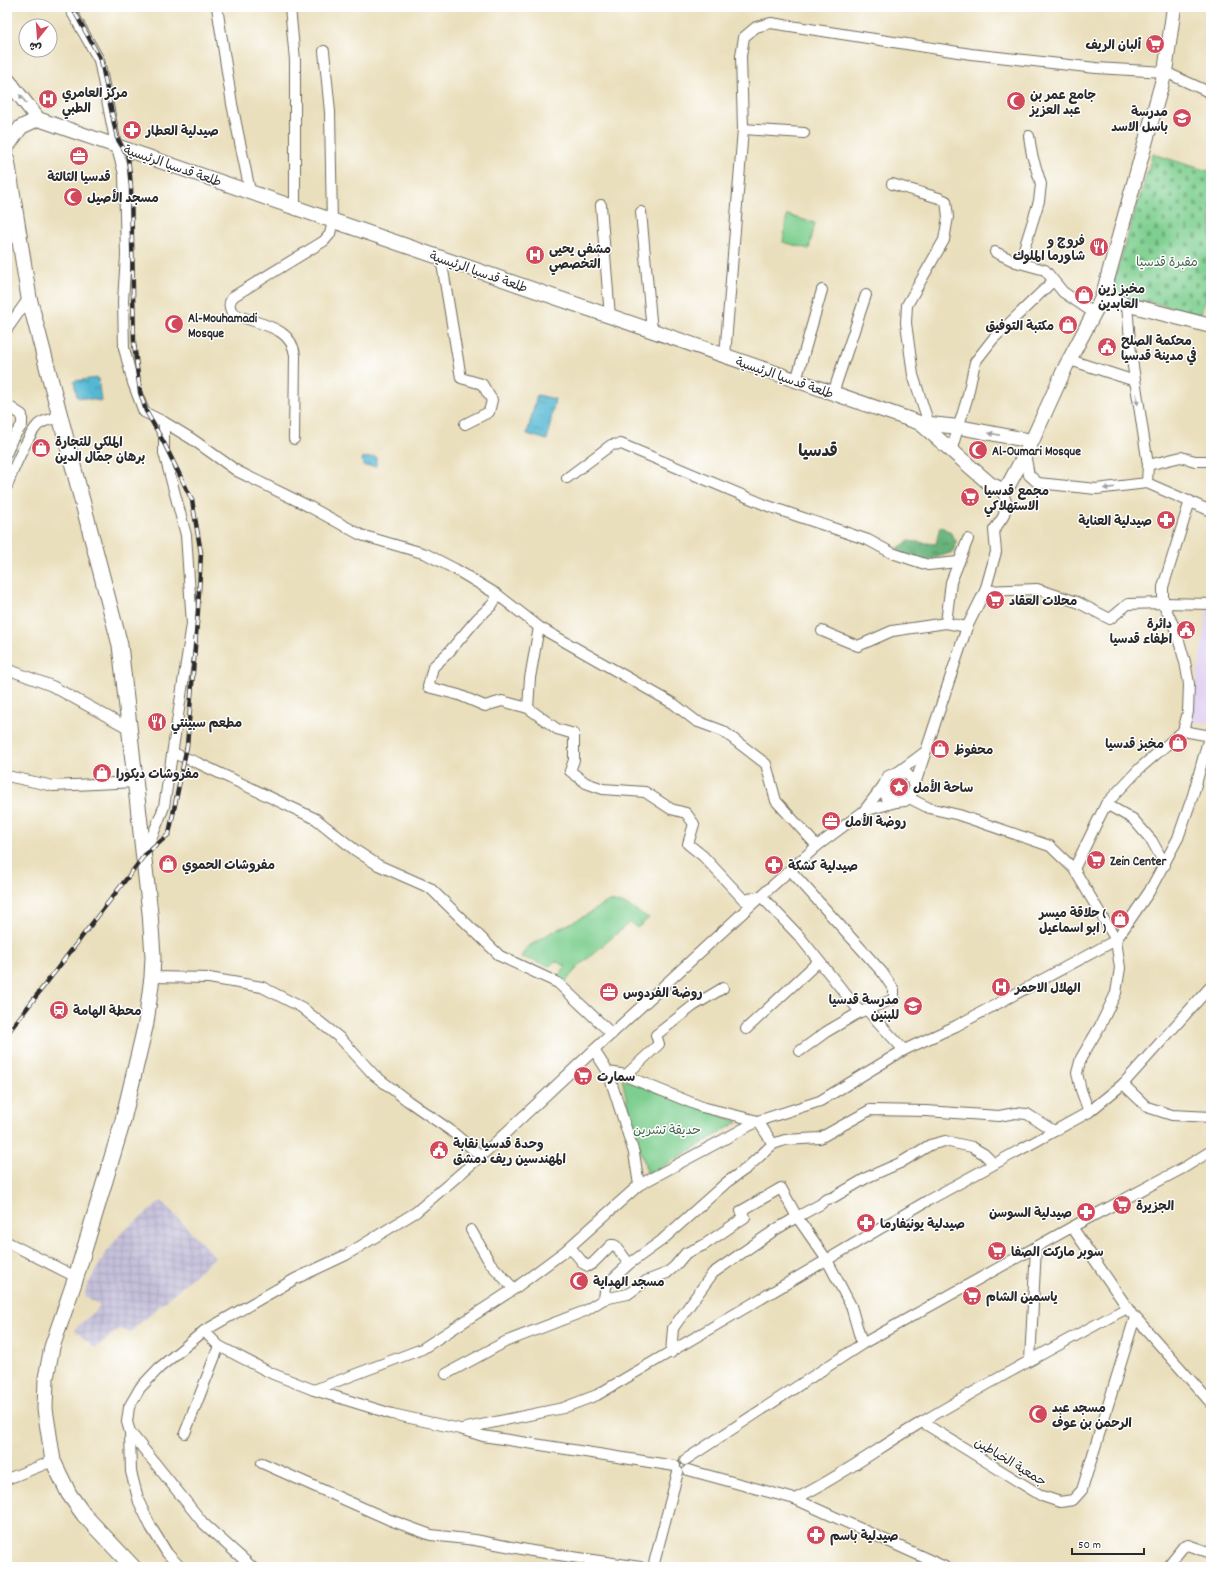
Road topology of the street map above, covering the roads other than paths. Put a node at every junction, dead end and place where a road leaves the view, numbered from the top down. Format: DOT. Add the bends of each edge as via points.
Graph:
graph roads {
  1 [pos="69,7"];
  2 [pos="217,7"];
  3 [pos="290,7"];
  4 [pos="1174,7"];
  5 [pos="324,51"];
  6 [pos="1165,72"];
  7 [pos="9,85"];
  8 [pos="1211,93"];
  9 [pos="38,119"];
  10 [pos="743,130"];
  11 [pos="804,133"];
  12 [pos="1029,136"];
  13 [pos="116,145"];
  14 [pos="7,147"];
  15 [pos="7,160"];
  16 [pos="892,184"];
  17 [pos="250,191"];
  18 [pos="601,205"];
  19 [pos="295,208"];
  20 [pos="641,212"];
  21 [pos="331,220"];
  22 [pos="995,252"];
  23 [pos="441,258"];
  24 [pos="1020,262"];
  25 [pos="1053,281"];
  26 [pos="822,290"];
  27 [pos="866,295"];
  28 [pos="29,298"];
  29 [pos="1102,298"];
  30 [pos="1127,305"];
  31 [pos="1094,313"];
  32 [pos="610,317"];
  33 [pos="1210,324"];
  34 [pos="7,329"];
  35 [pos="652,331"];
  36 [pos="725,356"];
  37 [pos="1070,360"];
  38 [pos="796,381"];
  39 [pos="1135,381"];
  40 [pos="833,393"];
  41 [pos="7,405"];
  42 [pos="60,417"];
  43 [pos="164,422"];
  44 [pos="465,424"];
  45 [pos="924,424"];
  46 [pos="959,427"];
  47 [pos="294,438"];
  48 [pos="1032,441"];
  49 [pos="951,451"];
  50 [pos="7,452"];
  51 [pos="1025,454"];
  52 [pos="1211,461"];
  53 [pos="1148,465"];
  54 [pos="567,478"];
  55 [pos="1147,483"];
  56 [pos="7,486"];
  57 [pos="1002,490"];
  58 [pos="1190,501"];
  59 [pos="1211,511"];
  60 [pos="968,539"];
  61 [pos="958,562"];
  62 [pos="985,591"];
  63 [pos="498,595"];
  64 [pos="1163,603"];
  65 [pos="1211,604"];
  66 [pos="946,623"];
  67 [pos="539,627"];
  68 [pos="967,628"];
  69 [pos="822,631"];
  70 [pos="7,668"];
  71 [pos="528,708"];
  72 [pos="130,729"];
  73 [pos="1183,731"];
  74 [pos="1210,736"];
  75 [pos="925,752"];
  76 [pos="173,753"];
  77 [pos="898,772"];
  78 [pos="7,776"];
  79 [pos="136,782"];
  80 [pos="883,786"];
  81 [pos="914,787"];
  82 [pos="909,798"];
  83 [pos="896,802"];
  84 [pos="1106,804"];
  85 [pos="864,811"];
  86 [pos="817,846"];
  87 [pos="144,856"];
  88 [pos="1165,865"];
  89 [pos="1074,869"];
  90 [pos="791,871"];
  91 [pos="761,896"];
  92 [pos="1116,940"];
  93 [pos="819,961"];
  94 [pos="152,977"];
  95 [pos="1211,986"];
  96 [pos="723,988"];
  97 [pos="864,1011"];
  98 [pos="746,1029"];
  99 [pos="612,1034"];
  100 [pos="594,1050"];
  101 [pos="904,1050"];
  102 [pos="800,1051"];
  103 [pos="608,1072"];
  104 [pos="625,1076"];
  105 [pos="1123,1084"];
  106 [pos="1089,1112"];
  107 [pos="1211,1117"];
  108 [pos="758,1121"];
  109 [pos="1054,1131"];
  110 [pos="773,1144"];
  111 [pos="1211,1151"];
  112 [pos="481,1156"];
  113 [pos="994,1164"];
  114 [pos="639,1185"];
  115 [pos="797,1217"];
  116 [pos="1072,1227"];
  117 [pos="470,1230"];
  118 [pos="7,1242"];
  119 [pos="570,1247"];
  120 [pos="1036,1248"];
  121 [pos="827,1260"];
  122 [pos="629,1264"];
  123 [pos="76,1277"];
  124 [pos="514,1289"];
  125 [pos="604,1299"];
  126 [pos="1127,1308"];
  127 [pos="1135,1318"];
  128 [pos="204,1331"];
  129 [pos="862,1344"];
  130 [pos="219,1346"];
  131 [pos="671,1352"];
  132 [pos="1030,1360"];
  133 [pos="446,1374"];
  134 [pos="314,1390"];
  135 [pos="1211,1403"];
  136 [pos="922,1422"];
  137 [pos="460,1429"];
  138 [pos="130,1432"];
  139 [pos="185,1433"];
  140 [pos="53,1462"];
  141 [pos="262,1463"];
  142 [pos="687,1465"];
  143 [pos="676,1469"];
  144 [pos="7,1479"];
  145 [pos="795,1499"];
  146 [pos="1211,1553"];
  147 [pos="133,1567"];
  148 [pos="180,1567"];
  149 [pos="252,1567"];
  150 [pos="640,1567"];
  151 [pos="652,1567"];
  152 [pos="945,1567"];
  153 [pos="1167,1567"];
  1 -- 13 [label="street" via="98,60"];
  2 -- 17 [label="street" via="232,104"];
  3 -- 19 [label="street" via="295,60"];
  4 -- 6 [label="main road"];
  5 -- 21 [label="street" via="330,112"];
  6 -- 8 [label="street"];
  6 -- 10 [label="street" via="1096,68 971,54 771,23 756,27 744,37 741,56"];
  6 -- 29 [label="main road"];
  9 -- 7 [label="main road, one-way"];
  9 -- 13 [label="main road, طلعة قدسيا الرئيسية"];
  9 -- 14 [label="main road" via="21,127"];
  10 -- 11 [label="street"];
  10 -- 36 [label="street"];
  12 -- 24 [label="street" via="1041,184 1039,201"];
  13 -- 17 [label="main road, طلعة قدسيا الرئيسية"];
  13 -- 43 [label="street" via="124,174 124,348 144,412"];
  15 -- 28 [label="main road"];
  16 -- 45 [label="street" via="946,200 947,206 944,240 906,310 913,375"];
  17 -- 19 [label="main road, طلعة قدسيا الرئيسية"];
  18 -- 32 [label="street"];
  19 -- 21 [label="main road, طلعة قدسيا الرئيسية"];
  20 -- 35 [label="street"];
  21 -- 23 [label="main road, طلعة قدسيا الرئيسية"];
  21 -- 47 [label="street" via="330,234 324,241 234,296 229,304 234,314 282,332 292,342 295,355"];
  22 -- 24 [label="street"];
  23 -- 32 [label="main road, طلعة قدسيا الرئيسية"];
  23 -- 44 [label="street" via="461,378 482,384 492,400 489,412"];
  24 -- 25 [label="street" via="1045,270"];
  25 -- 31 [label="street" via="1062,292"];
  25 -- 46 [label="street" via="993,339 976,362"];
  26 -- 38 [label="street"];
  27 -- 40 [label="street"];
  28 -- 34 [label="street"];
  28 -- 42 [label="main road"];
  29 -- 30 [label="main road"];
  29 -- 31 [label="main road"];
  30 -- 33 [label="main road"];
  30 -- 39 [label="street"];
  31 -- 37 [label="main road"];
  32 -- 35 [label="main road, طلعة قدسيا الرئيسية"];
  35 -- 36 [label="main road, طلعة قدسيا الرئيسية"];
  36 -- 38 [label="main road, طلعة قدسيا الرئيسية"];
  37 -- 39 [label="street"];
  37 -- 48 [label="main road"];
  38 -- 40 [label="main road, طلعة قدسيا الرئيسية"];
  39 -- 53 [label="street, one-way"];
  40 -- 45 [label="main road, طلعة قدسيا الرئيسية"];
  41 -- 50 [label="street" via="22,415 22,424"];
  42 -- 56 [label="street" via="37,426"];
  42 -- 72 [label="main road" via="120,645"];
  43 -- 63 [label="street" via="237,471 310,506 361,535 426,554"];
  43 -- 76 [label="street" via="164,453 186,535 192,624"];
  45 -- 46 [label="main road, طلعة قدسيا الرئيسية"];
  45 -- 49 [label="main road, طلعة قدسيا الرئيسية"];
  48 -- 46 [label="main road, طلعة قدسيا الرئيسية, one-way"];
  46 -- 49 [label="street"];
  48 -- 51 [label="main road"];
  49 -- 57 [label="main road, طلعة قدسيا الرئيسية" via="990,484"];
  55 -- 51 [label="street, one-way" via="1096,489 1038,483 1029,475"];
  51 -- 57 [label="main road" via="1009,484"];
  52 -- 53 [label="street" via="1195,461 1181,457"];
  53 -- 55 [label="street"];
  54 -- 61 [label="street" via="611,445 621,444 768,506 868,540 892,553 928,565"];
  55 -- 58 [label="street"];
  57 -- 62 [label="street" via="1007,505 994,530 996,552"];
  58 -- 59 [label="street"];
  58 -- 64 [label="street" via="1163,587"];
  60 -- 61 [label="street"];
  61 -- 66 [label="street" via="951,582"];
  62 -- 64 [label="street" via="1037,589 1077,602 1110,618 1128,604"];
  62 -- 68 [label="street"];
  63 -- 67 [label="street"];
  63 -- 71 [label="street" via="492,605 433,667 428,686 485,706 502,701"];
  64 -- 65 [label="street"];
  64 -- 73 [label="street" via="1176,631 1189,684 1188,712"];
  66 -- 68 [label="street"];
  66 -- 69 [label="street" via="892,631 858,646"];
  67 -- 71 [label="street" via="530,678"];
  67 -- 86 [label="street" via="674,704 696,721 723,731 766,764 776,801"];
  68 -- 75 [label="street"];
  70 -- 72 [label="street" via="52,686"];
  71 -- 91 [label="street" via="557,729 574,734 574,760 570,771 586,783 603,789 645,792 671,809 686,813 694,824 688,844 703,856 744,900"];
  72 -- 79 [label="main road"];
  73 -- 74 [label="street"];
  73 -- 84 [label="street" via="1140,768"];
  74 -- 88 [label="street" via="1178,838"];
  75 -- 77 [label="street"];
  75 -- 81 [label="street"];
  76 -- 87 [label="street" via="164,807"];
  76 -- 99 [label="street" via="316,819 378,865 430,888 500,956 558,983"];
  77 -- 80 [label="street" via="888,776"];
  77 -- 81 [label="street" via="907,774"];
  78 -- 79 [label="street" via="53,786"];
  79 -- 87 [label="main road"];
  80 -- 83 [label="street" via="886,797"];
  80 -- 85 [label="street"];
  81 -- 82 [label="street"];
  82 -- 83 [label="street"];
  82 -- 89 [label="street" via="928,808 959,815 1050,846"];
  83 -- 85 [label="street"];
  84 -- 88 [label="street" via="1132,819 1152,841"];
  84 -- 89 [label="street"];
  85 -- 86 [label="street"];
  86 -- 90 [label="street"];
  87 -- 94 [label="main road" via="152,934"];
  88 -- 92 [label="street"];
  89 -- 92 [label="street"];
  90 -- 91 [label="street"];
  90 -- 97 [label="street" via="882,972 894,990 894,999"];
  91 -- 93 [label="street"];
  91 -- 99 [label="street"];
  92 -- 101 [label="street" via="956,1026"];
  92 -- 106 [label="street" via="1120,968 1116,993 1081,1058 1077,1073"];
  93 -- 97 [label="street"];
  93 -- 98 [label="street"];
  94 -- 112 [label="street" via="209,978 262,986 295,1004 341,1039 374,1075 450,1130"];
  94 -- 123 [label="main road" via="146,1023 124,1117"];
  95 -- 105 [label="street"];
  96 -- 104 [label="street" via="693,1006 656,1035 659,1044"];
  97 -- 101 [label="street"];
  97 -- 102 [label="street" via="826,1032"];
  99 -- 100 [label="street"];
  100 -- 103 [label="street"];
  100 -- 112 [label="street"];
  101 -- 108 [label="street" via="820,1101"];
  103 -- 104 [label="street"];
  103 -- 114 [label="street" via="634,1153"];
  104 -- 108 [label="street" via="702,1107"];
  105 -- 106 [label="street"];
  105 -- 107 [label="street" via="1147,1107 1172,1116"];
  106 -- 109 [label="street"];
  108 -- 110 [label="street"];
  108 -- 114 [label="street"];
  109 -- 110 [label="street" via="1027,1114 1015,1112 999,1116 870,1110 820,1138 785,1140"];
  109 -- 113 [label="street"];
  110 -- 122 [label="street" via="661,1241"];
  111 -- 116 [label="street"];
  112 -- 128 [label="street" via="416,1212 346,1255 295,1279"];
  113 -- 115 [label="street" via="972,1147 945,1141 930,1145"];
  113 -- 121 [label="street"];
  114 -- 119 [label="street"];
  115 -- 121 [label="street"];
  115 -- 125 [label="street" via="781,1188 740,1211 745,1217 704,1245 686,1253 667,1273 646,1281 628,1294"];
  115 -- 131 [label="street" via="713,1274 673,1328"];
  116 -- 120 [label="street"];
  116 -- 126 [label="street"];
  117 -- 124 [label="street" via="490,1263"];
  118 -- 123 [label="street"];
  119 -- 122 [label="street" via="588,1266 614,1245"];
  119 -- 124 [label="street"];
  120 -- 129 [label="street"];
  120 -- 132 [label="street"];
  121 -- 129 [label="street" via="851,1306"];
  121 -- 131 [label="street"];
  122 -- 125 [label="street" via="607,1284"];
  123 -- 140 [label="main road" via="52,1347 46,1378 45,1409"];
  124 -- 134 [label="street" via="422,1349"];
  125 -- 133 [label="street" via="585,1311 505,1342"];
  126 -- 127 [label="street"];
  126 -- 132 [label="street"];
  127 -- 135 [label="street"];
  127 -- 136 [label="street, جمعية الخياطين" via="1082,1490 1073,1500 1060,1502 1042,1496"];
  128 -- 130 [label="street"];
  128 -- 138 [label="street" via="159,1368 140,1388 129,1407 127,1422"];
  129 -- 142 [label="street"];
  130 -- 134 [label="street" via="273,1374"];
  130 -- 139 [label="street"];
  131 -- 137 [label="street" via="597,1396 570,1406"];
  132 -- 136 [label="street"];
  134 -- 137 [label="street" via="392,1414"];
  136 -- 145 [label="street" via="816,1489"];
  137 -- 143 [label="street" via="483,1436"];
  138 -- 148 [label="street" via="131,1472 139,1502 167,1553"];
  138 -- 149 [label="street" via="203,1523"];
  140 -- 144 [label="street"];
  140 -- 147 [label="main road" via="69,1494 84,1515"];
  141 -- 150 [label="street" via="390,1520 431,1535"];
  142 -- 143 [label="street" via="681,1460 677,1462"];
  142 -- 145 [label="street"];
  143 -- 151 [label="street"];
  145 -- 152 [label="street"];
  146 -- 153 [label="street" via="1183,1546"];
}
